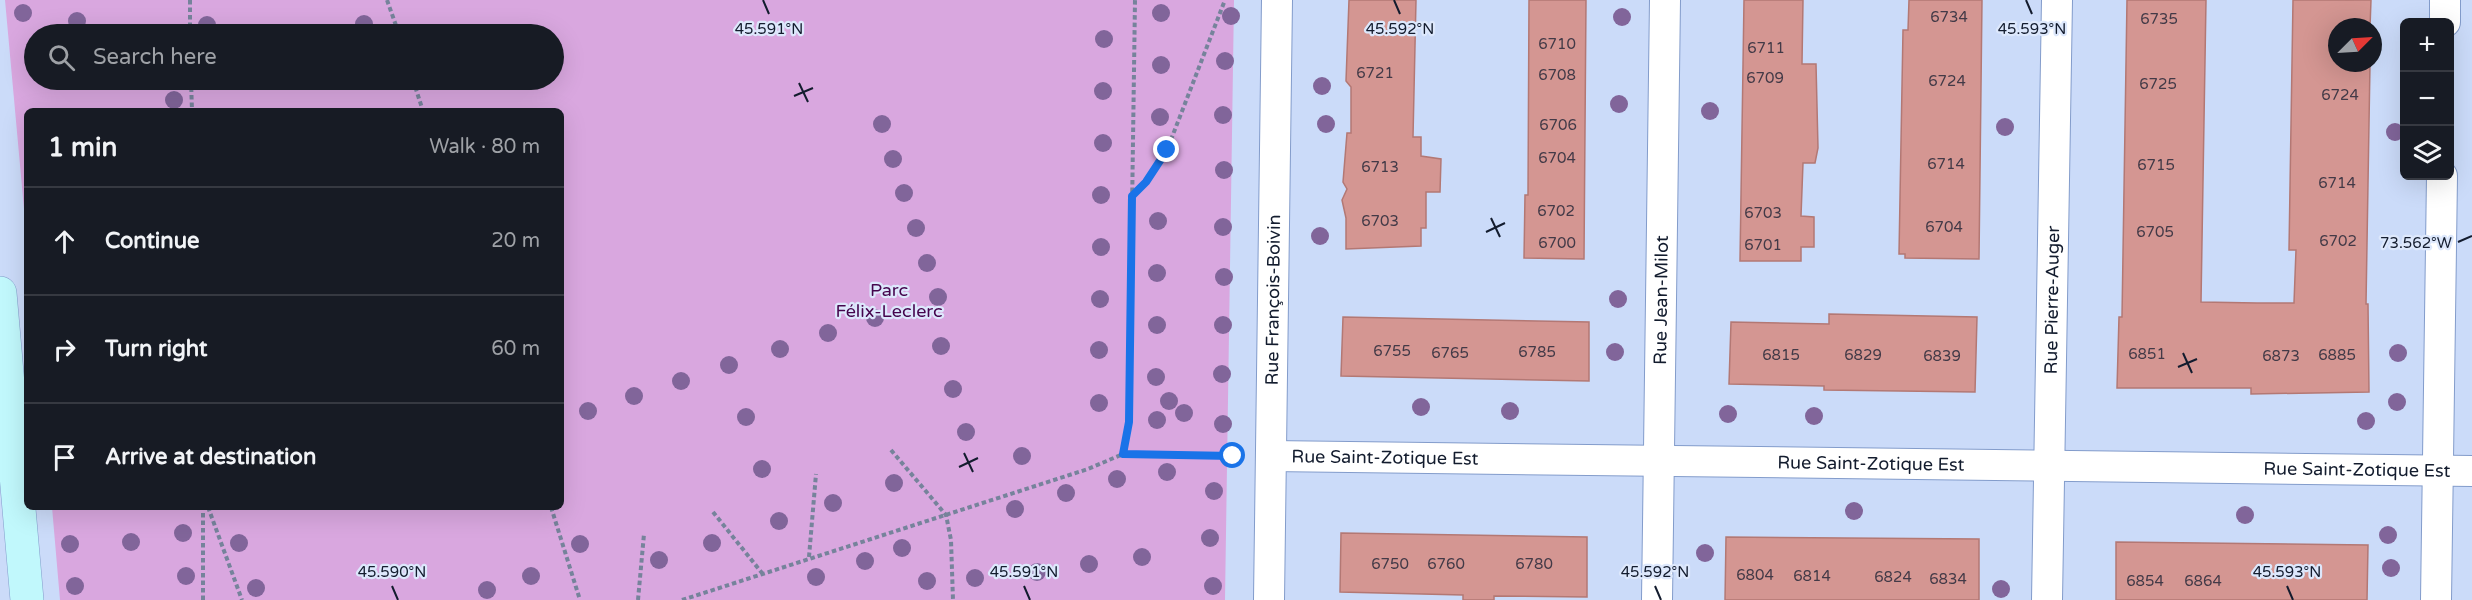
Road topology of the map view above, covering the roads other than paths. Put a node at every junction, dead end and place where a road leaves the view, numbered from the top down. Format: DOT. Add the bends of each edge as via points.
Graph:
graph roads {
  1 [pos="1277,0"];
  2 [pos="1665,0"];
  3 [pos="2057,0"];
  4 [pos="2445,0"];
  5 [pos="2445,18"];
  6 [pos="2442,180"];
  7 [pos="0,293"];
  8 [pos="1271,456"];
  9 [pos="1659,461"];
  10 [pos="2049,464"];
  11 [pos="2437,470"];
  12 [pos="2472,471"];
  13 [pos="27,600"];
  14 [pos="1269,600"];
  15 [pos="1657,600"];
  16 [pos="2047,600"];
  17 [pos="2436,600"];
  1 -- 8 [label="street, Rue François-Boivin"];
  2 -- 9 [label="street, Rue Jean-Milot"];
  3 -- 10 [label="street, Rue Pierre-Auger"];
  4 -- 5 [label="street"];
  6 -- 11 [label="street"];
  7 -- 13 [label="main road"];
  8 -- 9 [label="street, Rue Saint-Zotique Est"];
  8 -- 14 [label="street, Rue François-Boivin"];
  9 -- 10 [label="street, Rue Saint-Zotique Est"];
  9 -- 15 [label="street, Rue Jean-Milot"];
  10 -- 11 [label="street, Rue Saint-Zotique Est"];
  10 -- 16 [label="street, Rue Pierre-Auger"];
  11 -- 12 [label="street, Rue Saint-Zotique Est"];
  11 -- 17 [label="street"];
}
